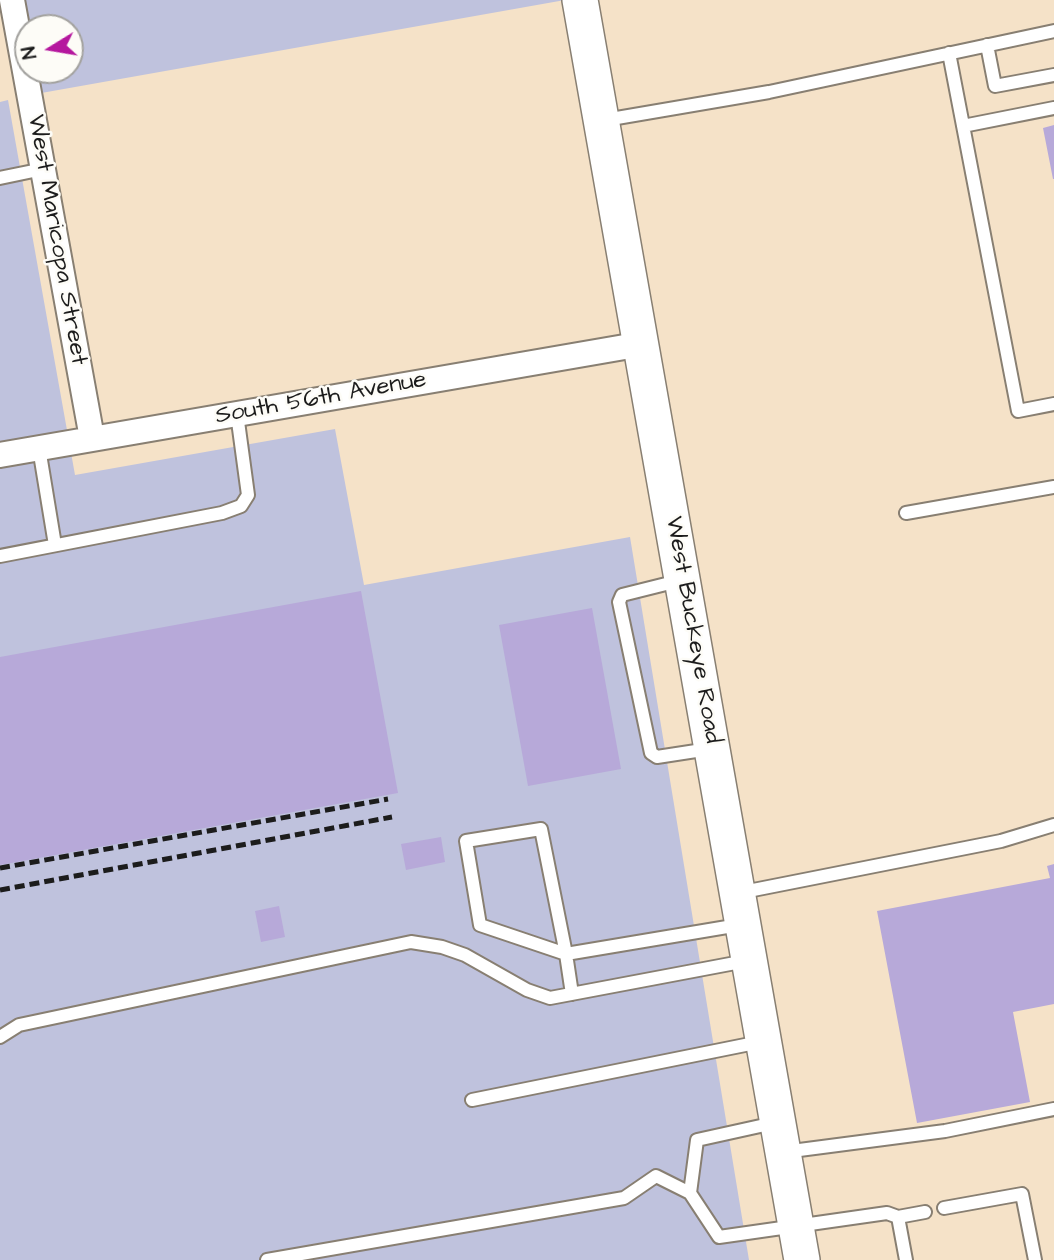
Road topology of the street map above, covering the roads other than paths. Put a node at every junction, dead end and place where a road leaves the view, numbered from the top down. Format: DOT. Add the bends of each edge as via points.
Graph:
graph roads {
  1 [pos="12,0"];
  2 [pos="580,0"];
  3 [pos="1054,31"];
  4 [pos="987,45"];
  5 [pos="949,53"];
  6 [pos="1054,75"];
  7 [pos="1054,108"];
  8 [pos="602,121"];
  9 [pos="963,126"];
  10 [pos="43,169"];
  11 [pos="0,178"];
  12 [pos="642,344"];
  13 [pos="1054,404"];
  14 [pos="237,414"];
  15 [pos="92,439"];
  16 [pos="39,448"];
  17 [pos="0,455"];
  18 [pos="1054,487"];
  19 [pos="906,513"];
  20 [pos="55,545"];
  21 [pos="0,556"];
  22 [pos="683,580"];
  23 [pos="712,748"];
  24 [pos="1054,825"];
  25 [pos="741,909"];
  26 [pos="566,954"];
  27 [pos="750,960"];
  28 [pos="572,994"];
  29 [pos="0,1037"];
  30 [pos="764,1041"];
  31 [pos="472,1100"];
  32 [pos="1054,1109"];
  33 [pos="781,1137"];
  34 [pos="690,1193"];
  35 [pos="944,1208"];
  36 [pos="925,1212"];
  37 [pos="898,1217"];
  38 [pos="799,1243"];
  39 [pos="267,1260"];
  40 [pos="906,1260"];
  41 [pos="1035,1260"];
  1 -- 10 [label="street, West Maricopa Street"];
  2 -- 8 [label="main road, West Buckeye Road"];
  3 -- 4 [label="lane"];
  4 -- 5 [label="lane"];
  4 -- 6 [label="lane" via="995,86"];
  5 -- 8 [label="lane" via="769,92"];
  5 -- 9 [label="lane"];
  7 -- 9 [label="lane"];
  8 -- 12 [label="main road, West Buckeye Road"];
  9 -- 13 [label="lane" via="1018,411"];
  10 -- 11 [label="lane"];
  10 -- 15 [label="street, West Maricopa Street"];
  12 -- 14 [label="street, South 56th Avenue"];
  12 -- 22 [label="main road, West Buckeye Road"];
  14 -- 15 [label="street, South 56th Avenue"];
  14 -- 20 [label="lane" via="248,495 241,506"];
  15 -- 16 [label="street, South 56th Avenue"];
  16 -- 17 [label="street, South 56th Avenue"];
  16 -- 20 [label="lane"];
  18 -- 19 [label="lane"];
  20 -- 21 [label="lane"];
  22 -- 23 [label="main road, West Buckeye Road"];
  22 -- 23 [label="lane" via="622,595 619,602 651,753 657,757"];
  23 -- 25 [label="main road, West Buckeye Road"];
  24 -- 25 [label="lane"];
  25 -- 26 [label="lane"];
  25 -- 27 [label="main road, West Buckeye Road"];
  26 -- 26 [label="lane" via="541,829 466,841 480,925"];
  26 -- 28 [label="lane"];
  27 -- 28 [label="lane"];
  27 -- 30 [label="main road, West Buckeye Road"];
  28 -- 29 [label="lane" via="550,999 465,955 411,942 19,1025"];
  30 -- 31 [label="lane"];
  30 -- 33 [label="main road, West Buckeye Road"];
  32 -- 33 [label="lane" via="945,1131"];
  33 -- 34 [label="lane" via="697,1140"];
  33 -- 38 [label="main road, West Buckeye Road"];
  34 -- 38 [label="lane" via="719,1237"];
  34 -- 39 [label="lane" via="656,1176 624,1198"];
  35 -- 41 [label="lane" via="1022,1194"];
  36 -- 37 [label="lane"];
  37 -- 38 [label="lane" via="876,1212"];
  37 -- 40 [label="lane"];
}
